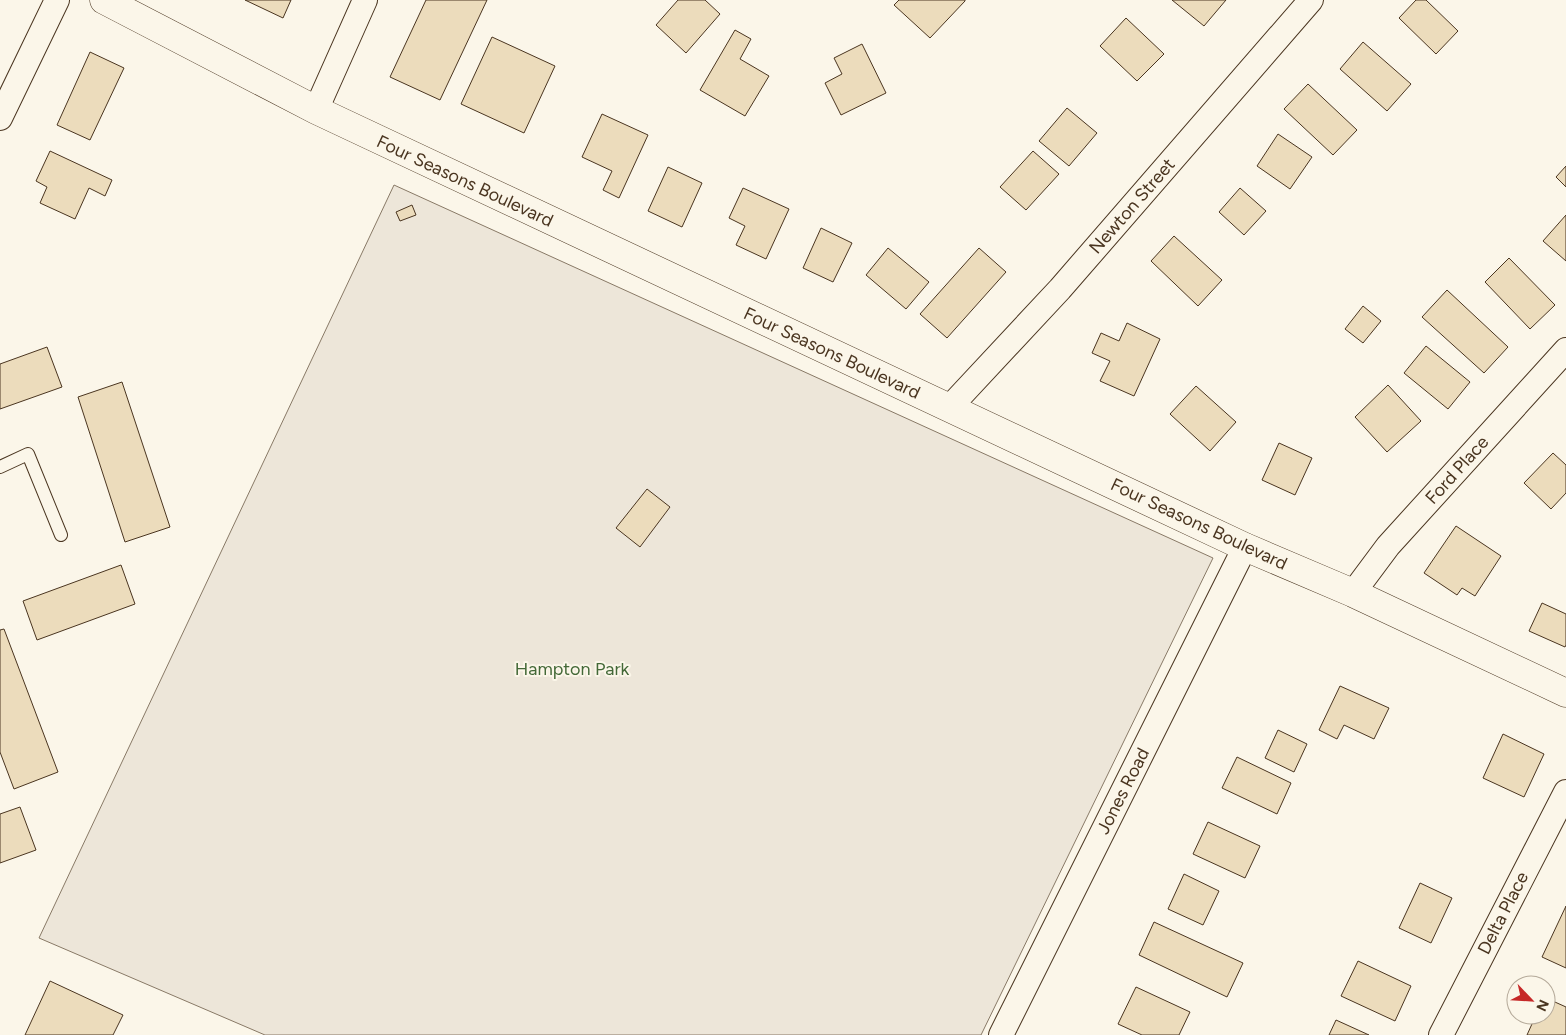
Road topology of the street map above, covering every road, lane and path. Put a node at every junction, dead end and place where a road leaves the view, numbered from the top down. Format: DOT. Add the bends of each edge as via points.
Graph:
graph roads {
  1 [pos="57,0"];
  2 [pos="104,0"];
  3 [pos="365,0"];
  4 [pos="1311,0"];
  5 [pos="316,110"];
  6 [pos="0,118"];
  7 [pos="1566,350"];
  8 [pos="949,408"];
  9 [pos="0,468"];
  10 [pos="61,535"];
  11 [pos="1245,547"];
  12 [pos="1353,593"];
  13 [pos="1566,693"];
  14 [pos="1566,792"];
  15 [pos="1001,1035"];
  16 [pos="1441,1035"];
  1 -- 6 [label="street"];
  2 -- 5 [label="street, Four Seasons Boulevard"];
  3 -- 5 [label="street"];
  4 -- 8 [label="street, Newton Street" via="1060,289"];
  5 -- 8 [label="street, Four Seasons Boulevard"];
  7 -- 12 [label="street, Ford Place" via="1388,546"];
  8 -- 11 [label="street, Four Seasons Boulevard"];
  9 -- 10 [label="lane" via="28,454"];
  11 -- 12 [label="street, Four Seasons Boulevard"];
  11 -- 15 [label="street, Jones Road"];
  12 -- 13 [label="street, Four Seasons Boulevard"];
  14 -- 16 [label="street, Delta Place"];
}
